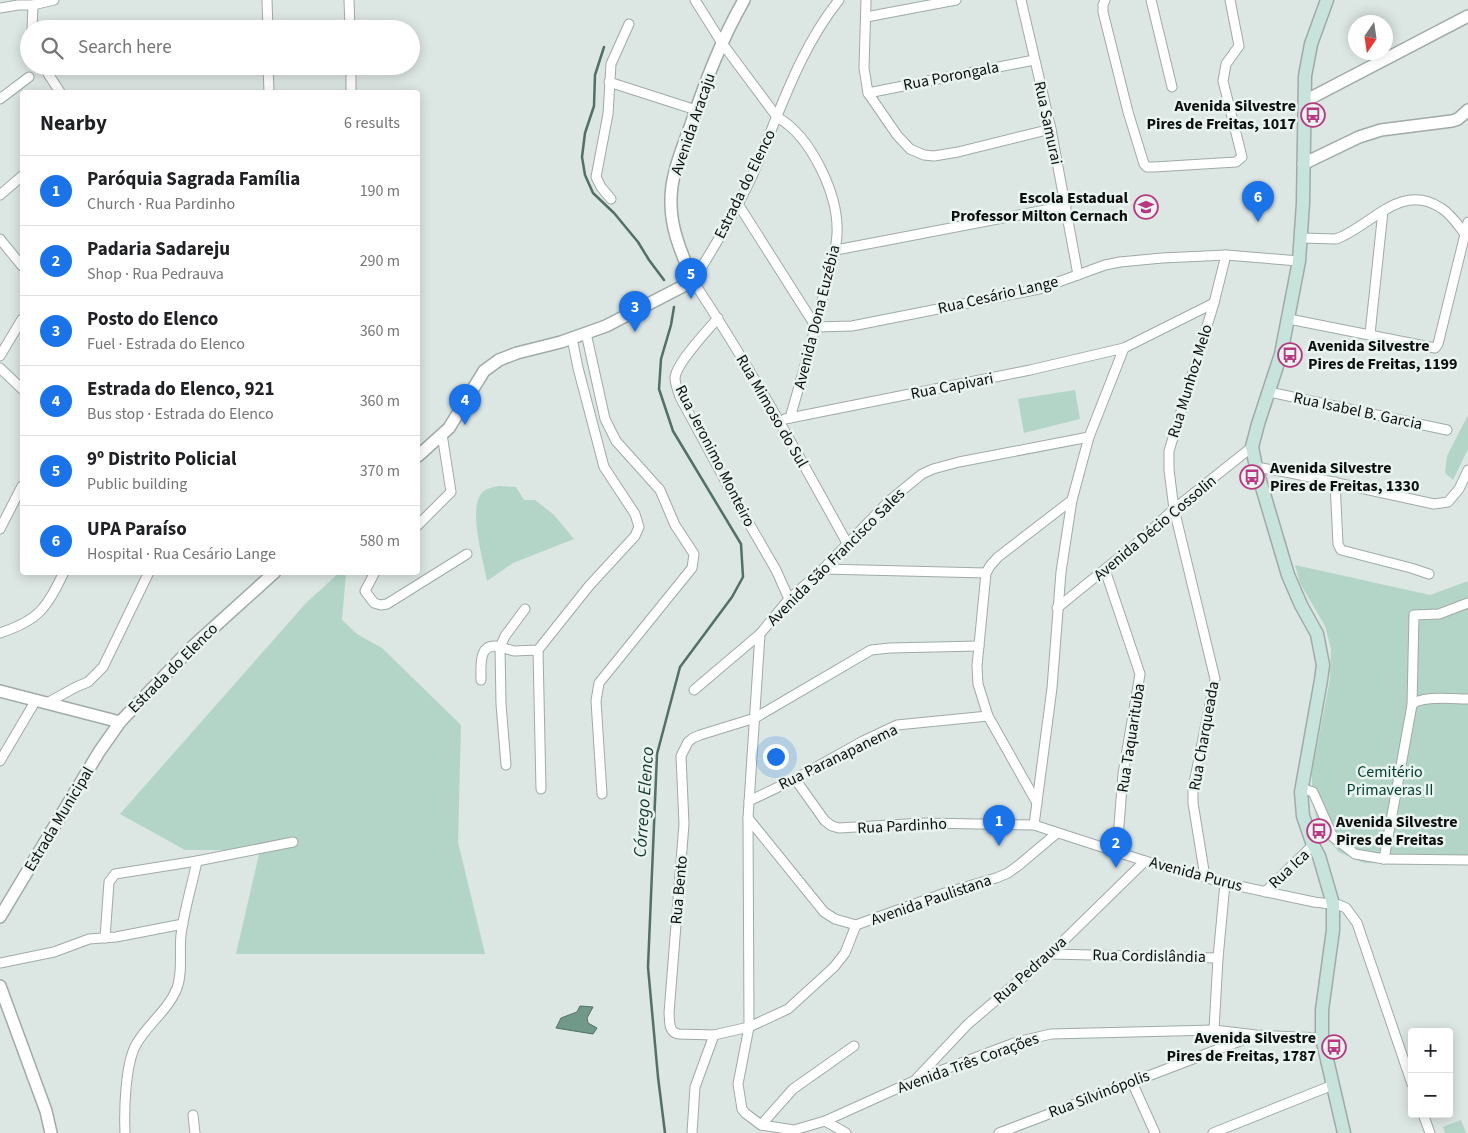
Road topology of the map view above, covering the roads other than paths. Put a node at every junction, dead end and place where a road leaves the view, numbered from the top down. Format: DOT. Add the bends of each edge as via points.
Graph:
graph roads {
  1 [pos="49,0"];
  2 [pos="54,0"];
  3 [pos="267,0"];
  4 [pos="349,0"];
  5 [pos="695,0"];
  6 [pos="744,0"];
  7 [pos="839,0"];
  8 [pos="866,0"];
  9 [pos="956,0"];
  10 [pos="1021,0"];
  11 [pos="1105,0"];
  12 [pos="1151,0"];
  13 [pos="1230,0"];
  14 [pos="1327,0"];
  15 [pos="33,5"];
  16 [pos="0,8"];
  17 [pos="1468,16"];
  18 [pos="866,17"];
  19 [pos="32,20"];
  20 [pos="268,20"];
  21 [pos="350,20"];
  22 [pos="629,24"];
  23 [pos="722,43"];
  24 [pos="1034,60"];
  25 [pos="49,75"];
  26 [pos="268,75"];
  27 [pos="350,75"];
  28 [pos="29,77"];
  29 [pos="609,82"];
  30 [pos="1172,87"];
  31 [pos="59,90"];
  32 [pos="269,90"];
  33 [pos="351,90"];
  34 [pos="868,93"];
  35 [pos="0,99"];
  36 [pos="1305,101"];
  37 [pos="696,110"];
  38 [pos="1468,110"];
  39 [pos="777,117"];
  40 [pos="1050,129"];
  41 [pos="1303,164"];
  42 [pos="20,178"];
  43 [pos="0,195"];
  44 [pos="611,199"];
  45 [pos="738,204"];
  46 [pos="1066,206"];
  47 [pos="1383,211"];
  48 [pos="1468,222"];
  49 [pos="1465,234"];
  50 [pos="1302,238"];
  51 [pos="0,240"];
  52 [pos="836,250"];
  53 [pos="1226,255"];
  54 [pos="1299,261"];
  55 [pos="20,264"];
  56 [pos="1078,275"];
  57 [pos="693,281"];
  58 [pos="1214,303"];
  59 [pos="718,318"];
  60 [pos="1289,319"];
  61 [pos="20,322"];
  62 [pos="816,327"];
  63 [pos="586,333"];
  64 [pos="1370,334"];
  65 [pos="572,338"];
  66 [pos="1124,348"];
  67 [pos="0,356"];
  68 [pos="0,368"];
  69 [pos="20,387"];
  70 [pos="1269,392"];
  71 [pos="790,418"];
  72 [pos="779,420"];
  73 [pos="1447,430"];
  74 [pos="442,434"];
  75 [pos="1089,437"];
  76 [pos="1252,448"];
  77 [pos="420,454"];
  78 [pos="1256,467"];
  79 [pos="1468,470"];
  80 [pos="1335,482"];
  81 [pos="20,490"];
  82 [pos="1072,500"];
  83 [pos="1174,509"];
  84 [pos="420,523"];
  85 [pos="0,529"];
  86 [pos="847,543"];
  87 [pos="467,554"];
  88 [pos="822,569"];
  89 [pos="1105,570"];
  90 [pos="986,573"];
  91 [pos="1429,574"];
  92 [pos="62,575"];
  93 [pos="147,575"];
  94 [pos="272,575"];
  95 [pos="373,575"];
  96 [pos="789,599"];
  97 [pos="1468,603"];
  98 [pos="1057,608"];
  99 [pos="525,609"];
  100 [pos="0,633"];
  101 [pos="760,634"];
  102 [pos="978,646"];
  103 [pos="500,647"];
  104 [pos="538,650"];
  105 [pos="481,680"];
  106 [pos="694,690"];
  107 [pos="0,691"];
  108 [pos="1468,699"];
  109 [pos="42,702"];
  110 [pos="1412,705"];
  111 [pos="988,716"];
  112 [pos="755,718"];
  113 [pos="120,722"];
  114 [pos="0,761"];
  115 [pos="506,765"];
  116 [pos="795,779"];
  117 [pos="1301,788"];
  118 [pos="541,789"];
  119 [pos="602,794"];
  120 [pos="749,801"];
  121 [pos="1037,803"];
  122 [pos="748,818"];
  123 [pos="1034,825"];
  124 [pos="1057,833"];
  125 [pos="293,842"];
  126 [pos="1313,846"];
  127 [pos="1117,851"];
  128 [pos="1384,859"];
  129 [pos="1468,860"];
  130 [pos="197,861"];
  131 [pos="1145,861"];
  132 [pos="1205,877"];
  133 [pos="1225,883"];
  134 [pos="1265,892"];
  135 [pos="1332,904"];
  136 [pos="0,917"];
  137 [pos="183,924"];
  138 [pos="856,926"];
  139 [pos="105,938"];
  140 [pos="1050,954"];
  141 [pos="1218,958"];
  142 [pos="0,963"];
  143 [pos="0,986"];
  144 [pos="749,1027"];
  145 [pos="1214,1030"];
  146 [pos="714,1035"];
  147 [pos="1256,1035"];
  148 [pos="1322,1038"];
  149 [pos="854,1046"];
  150 [pos="1408,1073"];
  151 [pos="916,1080"];
  152 [pos="1132,1082"];
  153 [pos="1333,1085"];
  154 [pos="193,1116"];
  155 [pos="1424,1118"];
  156 [pos="825,1121"];
  157 [pos="761,1125"];
  158 [pos="51,1133"];
  159 [pos="125,1133"];
  160 [pos="195,1133"];
  161 [pos="692,1133"];
  162 [pos="846,1133"];
  163 [pos="999,1133"];
  164 [pos="1155,1133"];
  165 [pos="1213,1133"];
  166 [pos="1344,1133"];
  167 [pos="1430,1133"];
  1 -- 2 [label="street"];
  1 -- 15 [label="street"];
  3 -- 20 [label="street"];
  4 -- 21 [label="street"];
  5 -- 23 [label="street, Avenida Dona Euzébia"];
  6 -- 23 [label="street, Avenida Aracaju"];
  7 -- 39 [label="street, Estrada do Elenco" via="826,15 803,58"];
  8 -- 18 [label="street"];
  9 -- 18 [label="street"];
  10 -- 24 [label="street, Rua Samurai"];
  11 -- 13 [label="street" via="1103,12 1128,112 1145,166 1154,168 1236,162 1242,157 1223,82 1226,64 1239,46"];
  12 -- 30 [label="street"];
  14 -- 36 [label="main road" via="1307,61"];
  15 -- 16 [label="street"];
  15 -- 19 [label="street"];
  17 -- 36 [label="street"];
  18 -- 34 [label="street" via="864,68"];
  22 -- 29 [label="street" via="614,55"];
  23 -- 37 [label="street, Avenida Aracaju"];
  23 -- 39 [label="street, Avenida Dona Euzébia"];
  24 -- 34 [label="street, Rua Porongala"];
  24 -- 40 [label="street, Rua Samurai"];
  25 -- 31 [label="street"];
  26 -- 32 [label="street"];
  27 -- 33 [label="street"];
  28 -- 35 [label="street"];
  29 -- 37 [label="street"];
  29 -- 44 [label="street" via="608,114 596,177"];
  34 -- 40 [label="street" via="897,135 910,149 924,155 958,152"];
  36 -- 41 [label="main road"];
  37 -- 57 [label="street, Avenida Aracaju" via="676,165 670,206 672,223"];
  38 -- 41 [label="street" via="1452,121 1381,130 1359,137"];
  39 -- 45 [label="street, Estrada do Elenco"];
  39 -- 52 [label="street, Avenida Dona Euzébia" via="794,129 818,163 836,216"];
  40 -- 46 [label="street, Rua Samurai"];
  41 -- 50 [label="main road"];
  42 -- 43 [label="street"];
  45 -- 57 [label="street, Estrada do Elenco"];
  45 -- 62 [label="street"];
  46 -- 52 [label="street"];
  46 -- 56 [label="street, Rua Samurai"];
  47 -- 49 [label="street" via="1405,201 1430,202 1442,209"];
  47 -- 50 [label="street" via="1343,236"];
  47 -- 64 [label="street"];
  48 -- 49 [label="street"];
  49 -- 64 [label="street" via="1435,348"];
  50 -- 54 [label="main road"];
  51 -- 55 [label="street"];
  52 -- 62 [label="street, Avenida Dona Euzébia"];
  53 -- 54 [label="street, Rua Cesário Lange"];
  53 -- 56 [label="street, Rua Cesário Lange" via="1120,262"];
  53 -- 58 [label="street, Rua Munhoz Melo"];
  54 -- 60 [label="main road"];
  56 -- 62 [label="street, Rua Cesário Lange" via="1039,290 852,326"];
  57 -- 59 [label="street, Rua Mimoso do Sul"];
  57 -- 63 [label="street"];
  58 -- 66 [label="street, Rua Capivari"];
  58 -- 83 [label="street, Rua Munhoz Melo" via="1169,451"];
  59 -- 72 [label="street, Rua Mimoso do Sul"];
  59 -- 96 [label="street, Rua Jeronimo Monteiro" via="677,371 677,387"];
  60 -- 64 [label="street"];
  60 -- 70 [label="main road"];
  61 -- 67 [label="street"];
  62 -- 71 [label="street, Avenida Dona Euzébia"];
  63 -- 65 [label="street"];
  63 -- 119 [label="street" via="605,419 616,441 660,490 694,558 692,568 599,683 596,701"];
  65 -- 74 [label="street" via="499,360 484,371 458,415"];
  65 -- 104 [label="street" via="604,467 635,514 639,527 635,536 589,586"];
  66 -- 71 [label="street, Rua Capivari"];
  66 -- 75 [label="street"];
  68 -- 69 [label="street"];
  70 -- 73 [label="street, Rua Isabel B. Garcia"];
  70 -- 76 [label="main road"];
  71 -- 72 [label="street, Rua Capivari"];
  72 -- 86 [label="street, Rua Mimoso do Sul"];
  74 -- 77 [label="street"];
  74 -- 84 [label="street" via="451,492"];
  75 -- 82 [label="street"];
  75 -- 86 [label="street, Avenida São Francisco Sales" via="933,469 908,485"];
  76 -- 78 [label="main road"];
  76 -- 83 [label="street, Avenida Décio Cossolin"];
  78 -- 80 [label="street"];
  78 -- 117 [label="main road" via="1288,575 1322,651 1321,680"];
  79 -- 80 [label="street" via="1459,489 1443,504 1425,503"];
  80 -- 91 [label="street" via="1340,550"];
  81 -- 85 [label="street"];
  82 -- 90 [label="street" via="998,557"];
  82 -- 98 [label="street"];
  83 -- 89 [label="street, Avenida Décio Cossolin"];
  83 -- 132 [label="street, Rua Charqueada" via="1215,679 1193,788"];
  86 -- 88 [label="street, Avenida São Francisco Sales"];
  87 -- 95 [label="street" via="387,604 374,603 365,591"];
  88 -- 90 [label="street"];
  88 -- 96 [label="street, Avenida São Francisco Sales"];
  89 -- 98 [label="street, Avenida Décio Cossolin"];
  89 -- 127 [label="street, Rua Taquarituba" via="1140,674 1124,774"];
  90 -- 102 [label="street"];
  92 -- 100 [label="street" via="43,610"];
  93 -- 109 [label="street" via="103,667 88,682"];
  94 -- 113 [label="street, Estrada do Elenco" via="192,647"];
  96 -- 101 [label="street, Avenida São Francisco Sales"];
  97 -- 110 [label="street" via="1439,614 1414,615"];
  98 -- 121 [label="street" via="1052,688"];
  99 -- 103 [label="street"];
  101 -- 106 [label="street"];
  101 -- 112 [label="street, Avenida São Francisco Sales"];
  102 -- 111 [label="street" via="978,684"];
  102 -- 112 [label="street" via="871,650"];
  103 -- 104 [label="street" via="514,651"];
  103 -- 105 [label="street" via="488,648 483,653"];
  103 -- 115 [label="street"];
  104 -- 118 [label="street"];
  107 -- 109 [label="street, Estrada do Elenco"];
  108 -- 110 [label="street" via="1424,699"];
  109 -- 113 [label="street, Estrada do Elenco"];
  109 -- 114 [label="street"];
  110 -- 128 [label="street"];
  111 -- 116 [label="street, Rua Paranapanema" via="897,725"];
  111 -- 121 [label="street"];
  112 -- 120 [label="street, Avenida São Francisco Sales"];
  112 -- 146 [label="street, Rua Bento" via="700,735 688,742 681,756 684,824 670,1023 674,1034"];
  113 -- 136 [label="street, Estrada Municipal"];
  116 -- 120 [label="street, Rua Paranapanema"];
  116 -- 123 [label="street, Rua Pardinho" via="825,821 839,828 924,823"];
  117 -- 126 [label="main road" via="1303,816"];
  117 -- 128 [label="street" via="1314,792 1332,837 1355,854"];
  120 -- 122 [label="street, Avenida São Francisco Sales"];
  121 -- 123 [label="street"];
  122 -- 138 [label="street, Avenida Paulistana" via="824,912"];
  122 -- 144 [label="street, Avenida São Francisco Sales"];
  123 -- 124 [label="street, Avenida Purus"];
  124 -- 127 [label="street, Avenida Purus"];
  124 -- 138 [label="street, Avenida Paulistana" via="1008,873"];
  125 -- 130 [label="street"];
  126 -- 134 [label="street, Rua Ica"];
  126 -- 135 [label="main road" via="1319,856"];
  127 -- 131 [label="street, Avenida Purus"];
  128 -- 129 [label="street"];
  130 -- 137 [label="street"];
  130 -- 139 [label="street" via="114,874 109,882"];
  131 -- 132 [label="street, Avenida Purus"];
  131 -- 140 [label="street, Rua Pedrauva"];
  132 -- 133 [label="street, Avenida Purus"];
  133 -- 134 [label="street, Avenida Purus"];
  133 -- 141 [label="street"];
  134 -- 135 [label="street, Avenida Purus"];
  135 -- 148 [label="main road" via="1333,930 1322,1010"];
  135 -- 150 [label="street" via="1346,908 1357,923"];
  137 -- 139 [label="street"];
  137 -- 159 [label="street" via="179,984 136,1043 128,1070"];
  138 -- 144 [label="street, Rua Bento" via="845,953 834,967 788,1009"];
  139 -- 142 [label="street" via="89,939 54,952"];
  140 -- 141 [label="street, Rua Cordislândia"];
  140 -- 151 [label="street, Rua Pedrauva" via="968,1024"];
  141 -- 145 [label="street"];
  143 -- 158 [label="street"];
  144 -- 146 [label="street, Rua Bento"];
  144 -- 157 [label="street" via="738,1084 745,1114"];
  145 -- 147 [label="street, Avenida Três Corações"];
  145 -- 151 [label="street, Avenida Três Corações" via="1051,1034 1025,1040"];
  146 -- 161 [label="street" via="695,1087"];
  147 -- 148 [label="street, Avenida Três Corações"];
  147 -- 152 [label="street, Rua Silvinópolis"];
  148 -- 153 [label="main road"];
  149 -- 157 [label="street" via="793,1089"];
  151 -- 156 [label="street, Avenida Três Corações"];
  152 -- 163 [label="street, Rua Silvinópolis"];
  152 -- 164 [label="street"];
  153 -- 165 [label="street"];
  153 -- 166 [label="main road"];
  154 -- 160 [label="street"];
  155 -- 167 [label="street"];
  156 -- 157 [label="street, Avenida Três Corações" via="794,1130"];
  156 -- 162 [label="street"];
}
